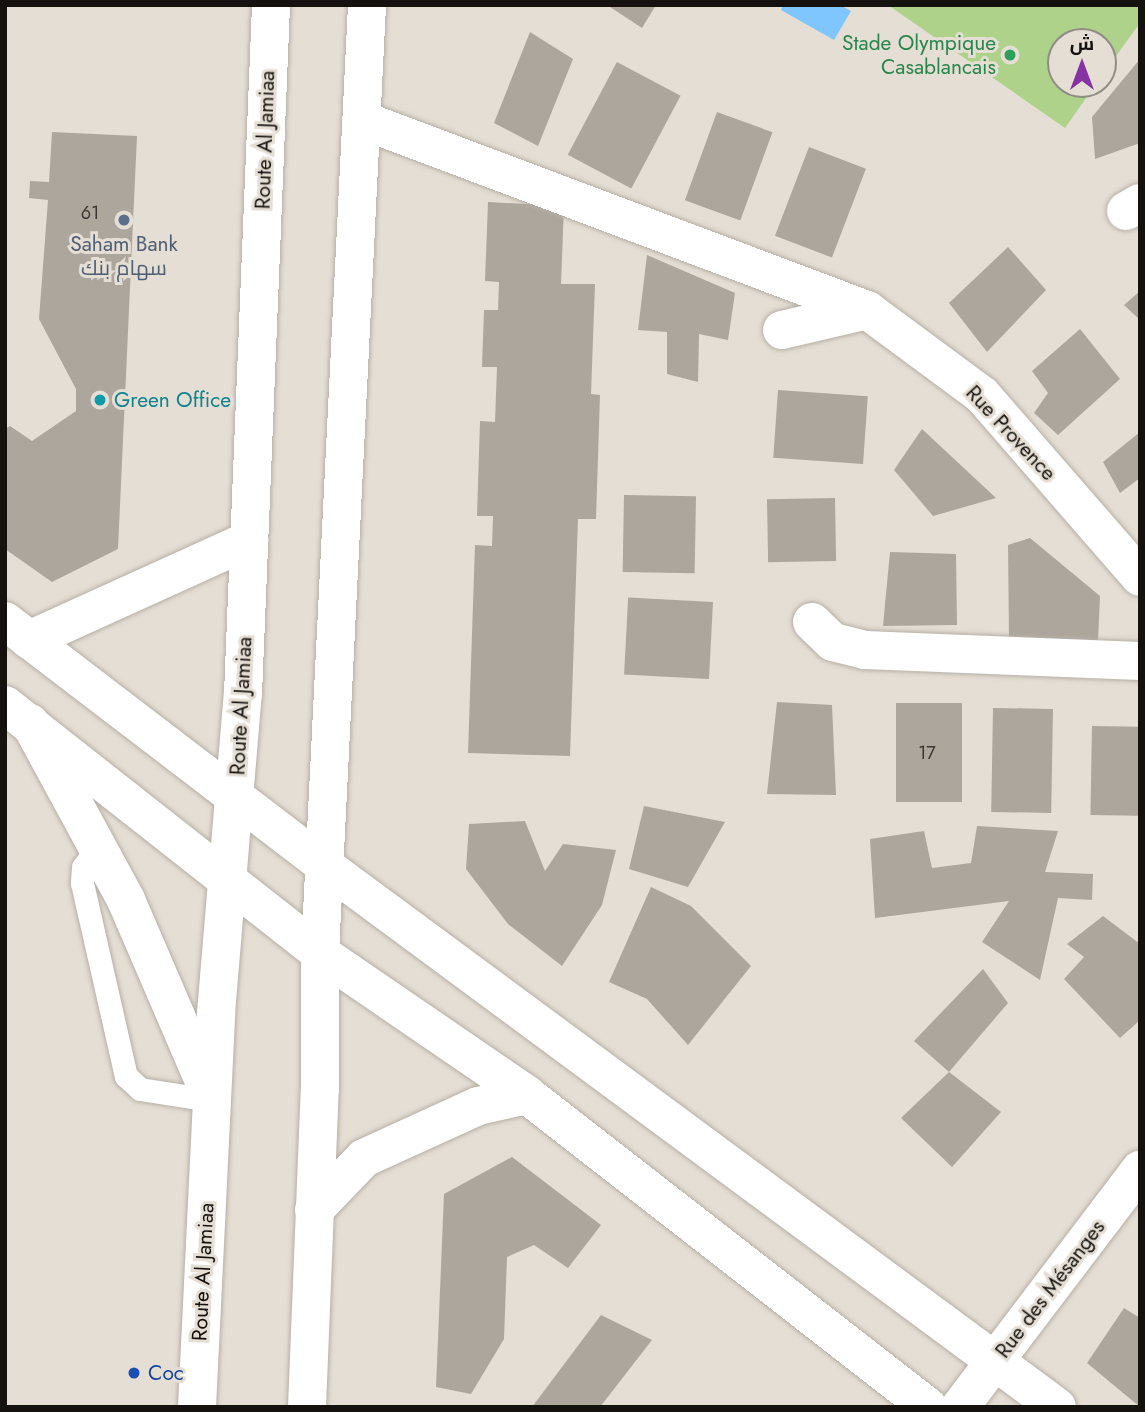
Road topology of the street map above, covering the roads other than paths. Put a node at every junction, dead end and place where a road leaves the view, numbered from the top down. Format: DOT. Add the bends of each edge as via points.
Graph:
graph roads {
  1 [pos="271,5"];
  2 [pos="367,5"];
  3 [pos="362,120"];
  4 [pos="867,310"];
  5 [pos="782,330"];
  6 [pos="249,540"];
  7 [pos="1140,577"];
  8 [pos="812,622"];
  9 [pos="17,631"];
  10 [pos="1140,661"];
  11 [pos="18,714"];
  12 [pos="236,799"];
  13 [pos="99,846"];
  14 [pos="325,866"];
  15 [pos="227,882"];
  16 [pos="320,953"];
  17 [pos="527,1095"];
  18 [pos="211,1100"];
  19 [pos="1140,1170"];
  20 [pos="314,1210"];
  21 [pos="995,1361"];
  22 [pos="197,1407"];
  23 [pos="307,1407"];
  24 [pos="928,1407"];
  25 [pos="960,1407"];
  26 [pos="1056,1407"];
  1 -- 6 [label="street, Route Al Jamiaa"];
  2 -- 3 [label="street"];
  3 -- 4 [label="street, Rue Provence"];
  3 -- 14 [label="street"];
  4 -- 5 [label="street"];
  4 -- 7 [label="street, Rue Provence" via="982,395"];
  6 -- 9 [label="street"];
  6 -- 12 [label="street, Route Al Jamiaa"];
  8 -- 10 [label="street" via="833,642 865,650"];
  9 -- 12 [label="street"];
  11 -- 13 [label="street"];
  11 -- 15 [label="street"];
  12 -- 14 [label="street"];
  12 -- 15 [label="street, Route Al Jamiaa"];
  13 -- 18 [label="street" via="161,973"];
  13 -- 18 [label="lane" via="83,866 82,883 126,1076 141,1089"];
  14 -- 16 [label="street"];
  14 -- 21 [label="street"];
  15 -- 16 [label="street"];
  15 -- 18 [label="street, Route Al Jamiaa"];
  16 -- 17 [label="street"];
  16 -- 20 [label="street"];
  17 -- 20 [label="street" via="478,1106 364,1158"];
  17 -- 24 [label="street"];
  18 -- 22 [label="street, Route Al Jamiaa"];
  19 -- 21 [label="street, Rue des Mésanges"];
  20 -- 23 [label="street"];
  21 -- 25 [label="street, Rue des Mésanges"];
  21 -- 26 [label="street"];
}
